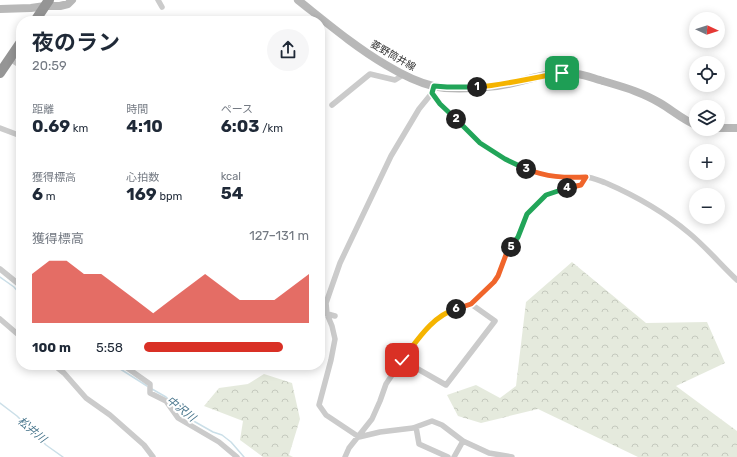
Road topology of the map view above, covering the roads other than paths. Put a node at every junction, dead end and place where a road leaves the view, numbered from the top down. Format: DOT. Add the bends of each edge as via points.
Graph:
graph roads {
  1 [pos="72,0"];
  2 [pos="158,0"];
  3 [pos="298,0"];
  4 [pos="47,3"];
  5 [pos="162,7"];
  6 [pos="0,9"];
  7 [pos="38,16"];
  8 [pos="317,16"];
  9 [pos="325,22"];
  10 [pos="16,50"];
  11 [pos="10,59"];
  12 [pos="16,63"];
  13 [pos="0,72"];
  14 [pos="403,75"];
  15 [pos="433,90"];
  16 [pos="332,105"];
  17 [pos="689,121"];
  18 [pos="0,128"];
  19 [pos="725,128"];
  20 [pos="737,128"];
  21 [pos="16,134"];
  22 [pos="586,177"];
  23 [pos="0,269"];
  24 [pos="737,280"];
  25 [pos="16,282"];
  26 [pos="471,304"];
  27 [pos="327,314"];
  28 [pos="334,316"];
  29 [pos="0,318"];
  30 [pos="16,332"];
  31 [pos="402,360"];
  32 [pos="60,370"];
  33 [pos="130,370"];
  34 [pos="416,427"];
  35 [pos="359,437"];
  36 [pos="463,441"];
  37 [pos="153,457"];
  38 [pos="237,457"];
  39 [pos="345,457"];
  40 [pos="448,457"];
  41 [pos="454,457"];
  42 [pos="512,457"];
  1 -- 4 [label="main road" via="60,6"];
  2 -- 5 [label="street"];
  3 -- 8 [label="main road, 菱野筒井線"];
  4 -- 6 [label="main road" via="31,8"];
  4 -- 7 [label="highway"];
  9 -- 14 [label="main road, 菱野筒井線" via="343,37"];
  10 -- 11 [label="highway"];
  11 -- 12 [label="street"];
  11 -- 13 [label="highway"];
  14 -- 15 [label="main road, 菱野筒井線"];
  14 -- 16 [label="street" via="395,80 370,74"];
  15 -- 17 [label="main road, 菱野筒井線" via="447,87 497,86 546,75 576,73 637,91"];
  15 -- 22 [label="street" via="440,104 480,143 505,159 541,174 561,178"];
  15 -- 27 [label="street" via="386,165 340,263 326,303"];
  18 -- 21 [label="street"];
  19 -- 20 [label="main road"];
  22 -- 24 [label="street" via="604,182 655,208 689,233"];
  22 -- 26 [label="street" via="581,185 546,195 527,214 518,237 507,252 498,276"];
  23 -- 25 [label="street"];
  26 -- 31 [label="street" via="449,311 432,322"];
  26 -- 31 [label="street" via="495,321 446,385"];
  27 -- 28 [label="street"];
  27 -- 35 [label="street" via="335,339 319,405 326,415"];
  29 -- 30 [label="street"];
  31 -- 35 [label="street" via="386,384 372,419"];
  32 -- 37 [label="street" via="86,398 110,415 144,445"];
  33 -- 38 [label="street" via="150,384 150,392 166,401 178,418 219,442"];
  34 -- 35 [label="street"];
  34 -- 36 [label="street" via="432,421 442,425"];
  34 -- 40 [label="street" via="419,444"];
  35 -- 39 [label="street"];
  36 -- 41 [label="street"];
  36 -- 42 [label="street" via="489,453"];
}
